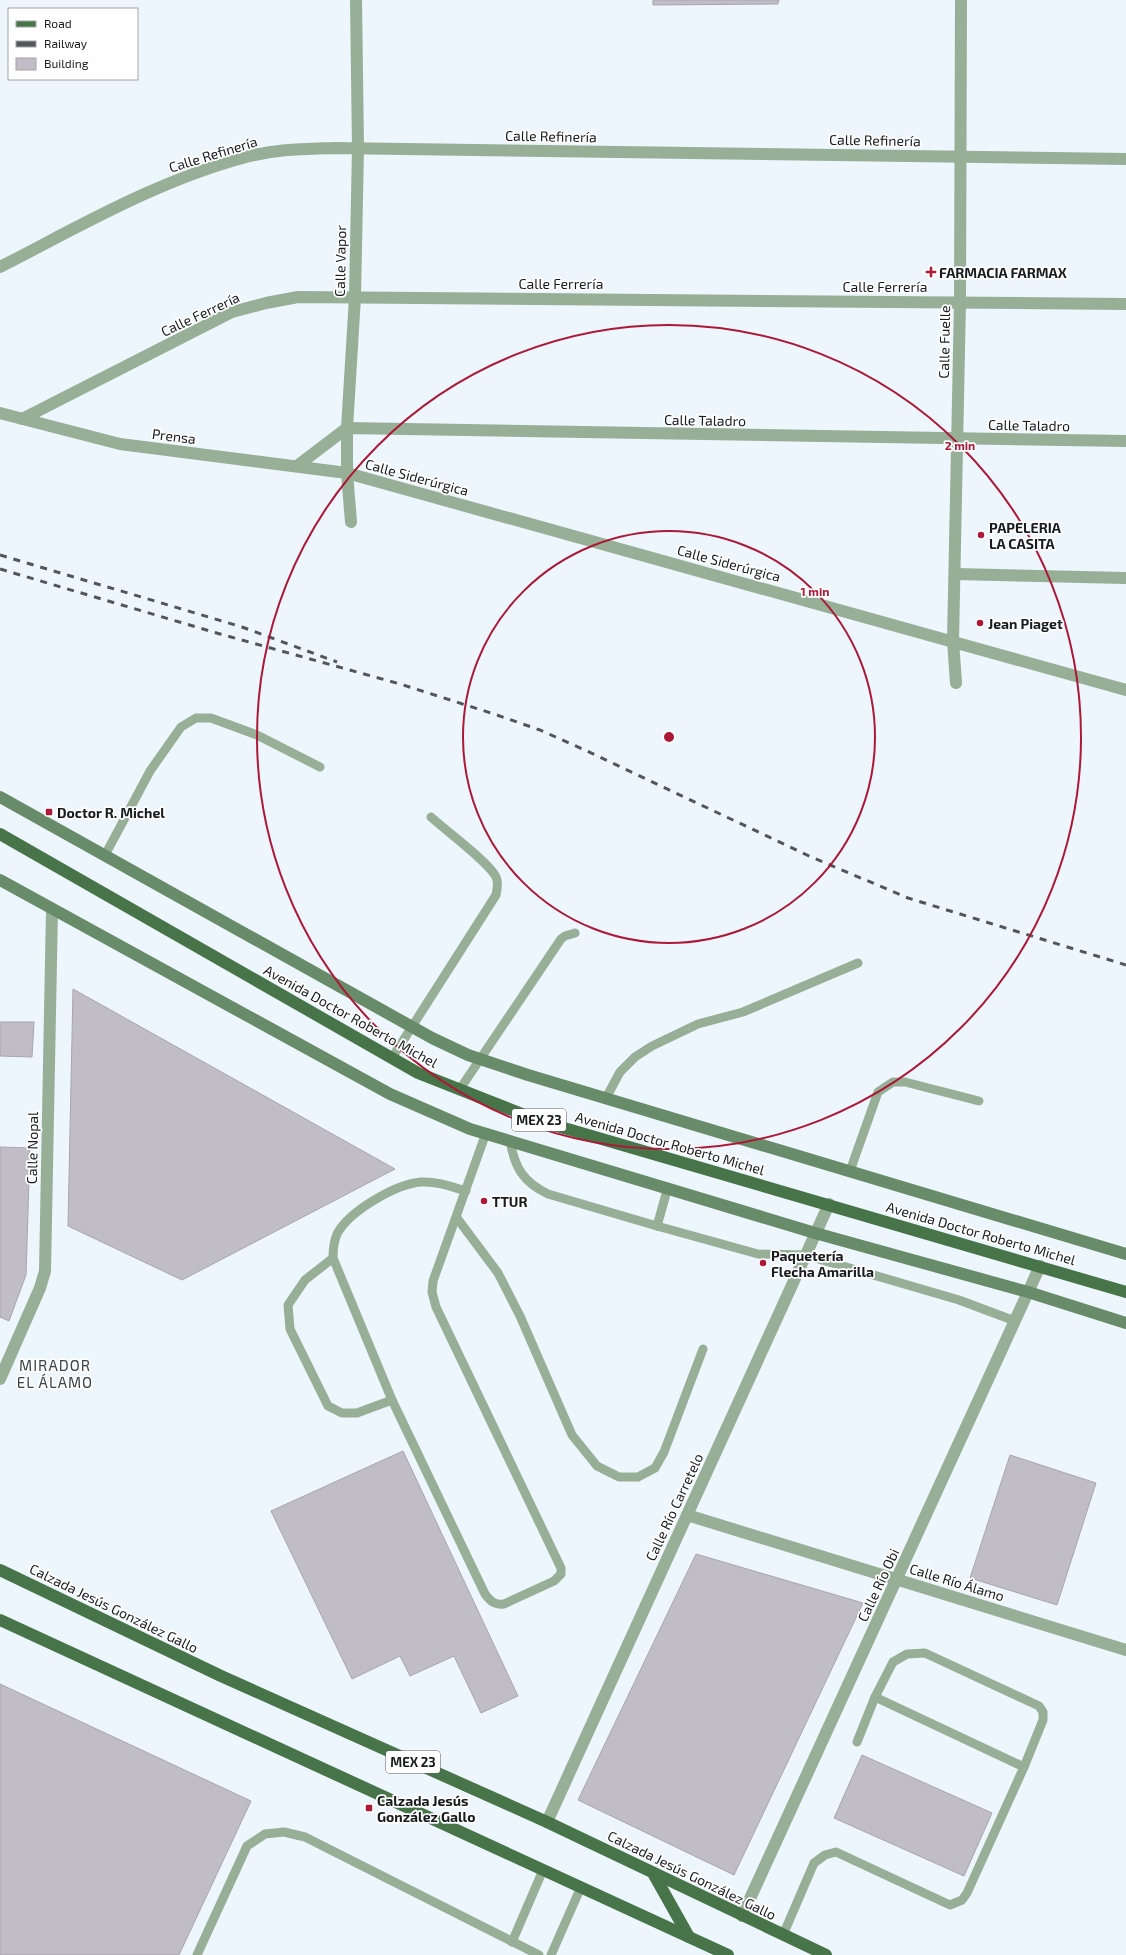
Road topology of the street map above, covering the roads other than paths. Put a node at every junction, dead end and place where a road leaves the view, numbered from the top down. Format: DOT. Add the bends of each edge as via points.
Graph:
graph roads {
  1 [pos="356,0"];
  2 [pos="961,0"];
  3 [pos="358,148"];
  4 [pos="960,156"];
  5 [pos="1126,159"];
  6 [pos="0,267"];
  7 [pos="354,297"];
  8 [pos="960,302"];
  9 [pos="1126,304"];
  10 [pos="0,413"];
  11 [pos="22,419"];
  12 [pos="347,428"];
  13 [pos="957,439"];
  14 [pos="1126,441"];
  15 [pos="297,466"];
  16 [pos="347,473"];
  17 [pos="351,522"];
  18 [pos="955,574"];
  19 [pos="1126,578"];
  20 [pos="953,641"];
  21 [pos="956,683"];
  22 [pos="1126,690"];
  23 [pos="320,767"];
  24 [pos="0,797"];
  25 [pos="430,817"];
  26 [pos="0,834"];
  27 [pos="105,855"];
  28 [pos="0,880"];
  29 [pos="52,909"];
  30 [pos="575,933"];
  31 [pos="858,963"];
  32 [pos="412,1026"];
  33 [pos="392,1058"];
  34 [pos="480,1059"];
  35 [pos="460,1089"];
  36 [pos="606,1098"];
  37 [pos="979,1101"];
  38 [pos="486,1133"];
  39 [pos="510,1141"];
  40 [pos="850,1171"];
  41 [pos="668,1187"];
  42 [pos="466,1191"];
  43 [pos="829,1204"];
  44 [pos="457,1218"];
  45 [pos="657,1226"];
  46 [pos="815,1233"];
  47 [pos="1126,1254"];
  48 [pos="805,1255"];
  49 [pos="332,1258"];
  50 [pos="1040,1266"];
  51 [pos="1028,1292"];
  52 [pos="1126,1292"];
  53 [pos="1015,1321"];
  54 [pos="1126,1323"];
  55 [pos="703,1349"];
  56 [pos="0,1380"];
  57 [pos="392,1400"];
  58 [pos="687,1515"];
  59 [pos="0,1570"];
  60 [pos="897,1579"];
  61 [pos="0,1620"];
  62 [pos="1126,1650"];
  63 [pos="875,1697"];
  64 [pos="857,1742"];
  65 [pos="1024,1767"];
  66 [pos="547,1822"];
  67 [pos="543,1870"];
  68 [pos="653,1873"];
  69 [pos="581,1887"];
  70 [pos="742,1916"];
  71 [pos="783,1935"];
  72 [pos="689,1937"];
  73 [pos="512,1942"];
  74 [pos="197,1955"];
  75 [pos="539,1955"];
  76 [pos="551,1955"];
  77 [pos="728,1955"];
  78 [pos="826,1955"];
  1 -- 3 [label="street, Calle Vapor"];
  2 -- 4 [label="street, Calle Fuelle"];
  3 -- 4 [label="street, Calle Refinería"];
  3 -- 6 [label="street, Calle Refinería" via="313,148 269,152 200,170 155,188"];
  3 -- 7 [label="street, Calle Vapor"];
  4 -- 5 [label="street, Calle Refinería"];
  4 -- 8 [label="street, Calle Fuelle"];
  7 -- 8 [label="street, Calle Ferrería"];
  7 -- 11 [label="street, Calle Ferrería" via="298,297 232,312"];
  7 -- 12 [label="street, Calle Vapor"];
  8 -- 9 [label="street, Calle Ferrería"];
  8 -- 13 [label="street, Calle Fuelle"];
  10 -- 11 [label="street, Prensa"];
  11 -- 15 [label="street, Prensa" via="120,444"];
  12 -- 13 [label="street, Calle Taladro"];
  12 -- 15 [label="street"];
  12 -- 16 [label="street, Calle Vapor"];
  13 -- 14 [label="street, Calle Taladro"];
  13 -- 18 [label="street, Calle Fuelle"];
  15 -- 16 [label="street, Prensa"];
  16 -- 17 [label="street, Calle Vapor"];
  16 -- 20 [label="street, Calle Siderúrgica"];
  18 -- 19 [label="street"];
  18 -- 20 [label="street, Calle Fuelle"];
  20 -- 21 [label="street, Calle Fuelle"];
  20 -- 22 [label="street, Calle Siderúrgica"];
  23 -- 27 [label="lane" via="257,735 211,718 196,718 181,727 150,771"];
  24 -- 27 [label="main road, Avenida Doctor Roberto Michel"];
  25 -- 32 [label="lane" via="487,866 498,884 496,895"];
  26 -- 33 [label="main road, Avenida Doctor Roberto Michel / MEX 23"];
  27 -- 32 [label="main road, Avenida Doctor Roberto Michel"];
  28 -- 29 [label="main road"];
  29 -- 38 [label="main road" via="390,1094 470,1129"];
  29 -- 56 [label="street, Calle Nopal" via="45,1271"];
  30 -- 34 [label="lane" via="561,939"];
  31 -- 36 [label="lane" via="743,1012 698,1024 652,1046 635,1057 620,1072"];
  32 -- 33 [label="lane"];
  32 -- 34 [label="main road, Avenida Doctor Roberto Michel"];
  33 -- 35 [label="main road, Avenida Doctor Roberto Michel / MEX 23" via="418,1073"];
  34 -- 35 [label="lane"];
  34 -- 36 [label="main road, Avenida Doctor Roberto Michel"];
  35 -- 43 [label="main road, Avenida Doctor Roberto Michel / MEX 23" via="540,1121"];
  36 -- 40 [label="main road, Avenida Doctor Roberto Michel"];
  37 -- 40 [label="lane" via="905,1082 893,1082 878,1092"];
  38 -- 39 [label="main road"];
  38 -- 42 [label="lane"];
  39 -- 41 [label="main road"];
  39 -- 45 [label="lane" via="519,1170 527,1181 539,1190"];
  40 -- 47 [label="main road, Avenida Doctor Roberto Michel"];
  41 -- 45 [label="lane"];
  41 -- 46 [label="main road"];
  42 -- 44 [label="lane"];
  42 -- 49 [label="lane" via="438,1183 420,1182 382,1196 354,1214 338,1233"];
  43 -- 46 [label="street, Calle Río Carretelo"];
  43 -- 50 [label="main road, Avenida Doctor Roberto Michel / MEX 23"];
  44 -- 55 [label="lane" via="498,1273 520,1316 572,1434 597,1466 620,1477 638,1477 655,1468 664,1452"];
  44 -- 57 [label="lane" via="433,1281 432,1292 436,1307 560,1564 561,1574 558,1578 504,1604 493,1603 489,1599"];
  45 -- 48 [label="lane" via="758,1254"];
  46 -- 48 [label="street, Calle Río Carretelo"];
  46 -- 51 [label="main road"];
  48 -- 53 [label="lane" via="959,1300"];
  48 -- 58 [label="street, Calle Río Carretelo"];
  49 -- 57 [label="lane"];
  49 -- 57 [label="lane" via="305,1280 288,1305 290,1329 328,1406 342,1413 358,1413"];
  50 -- 51 [label="street, Calle Río Obi"];
  50 -- 52 [label="main road, Avenida Doctor Roberto Michel / MEX 23"];
  51 -- 53 [label="street, Calle Río Obi"];
  51 -- 54 [label="main road"];
  53 -- 60 [label="street, Calle Río Obi"];
  58 -- 60 [label="street, Calle Río Álamo"];
  58 -- 66 [label="street, Calle Río Carretelo"];
  59 -- 66 [label="main road, Calzada Jesús González Gallo / MEX 23" via="221,1676"];
  60 -- 62 [label="street, Calle Río Álamo"];
  60 -- 70 [label="street, Calle Río Obi"];
  61 -- 67 [label="main road"];
  63 -- 64 [label="lane"];
  63 -- 65 [label="lane"];
  63 -- 65 [label="lane" via="893,1662 907,1654 925,1653 1039,1706 1043,1712 1043,1720"];
  65 -- 71 [label="lane" via="968,1893 962,1900 950,1905 836,1852 825,1855 814,1863"];
  66 -- 68 [label="main road, Calzada Jesús González Gallo / MEX 23"];
  67 -- 69 [label="main road"];
  67 -- 73 [label="lane"];
  68 -- 70 [label="main road, Calzada Jesús González Gallo / MEX 23"];
  68 -- 72 [label="main road"];
  69 -- 72 [label="main road"];
  69 -- 76 [label="lane"];
  70 -- 71 [label="main road, Calzada Jesús González Gallo / MEX 23"];
  71 -- 78 [label="main road, Calzada Jesús González Gallo / MEX 23"];
  72 -- 77 [label="main road"];
  73 -- 74 [label="lane" via="305,1837 284,1832 265,1834 247,1846"];
  73 -- 75 [label="lane"];
}
